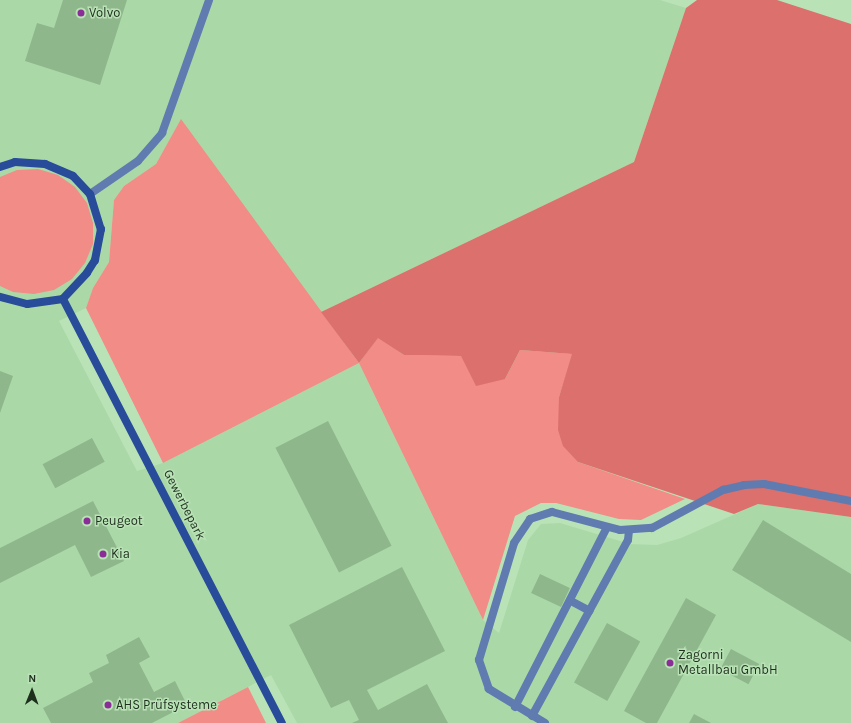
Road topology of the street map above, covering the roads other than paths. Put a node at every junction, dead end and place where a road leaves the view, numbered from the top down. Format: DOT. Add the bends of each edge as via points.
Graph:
graph roads {
  1 [pos="209,0"];
  2 [pos="0,167"];
  3 [pos="90,194"];
  4 [pos="0,297"];
  5 [pos="63,298"];
  6 [pos="851,501"];
  7 [pos="608,527"];
  8 [pos="630,530"];
  9 [pos="571,601"];
  10 [pos="590,610"];
  11 [pos="515,707"];
  12 [pos="532,716"];
  13 [pos="282,723"];
  14 [pos="546,723"];
  1 -- 3 [label="street" via="162,133 138,161"];
  2 -- 3 [label="street" via="15,162 45,164 73,176"];
  3 -- 5 [label="street" via="98,214 99,245 87,273"];
  4 -- 5 [label="street" via="27,304"];
  5 -- 13 [label="street, Gewerbepark"];
  6 -- 8 [label="street" via="778,486 744,485 723,490 652,528"];
  7 -- 8 [label="street"];
  7 -- 9 [label="street"];
  7 -- 11 [label="street" via="552,512 530,519 514,543 479,660 489,689"];
  8 -- 10 [label="street" via="628,540"];
  9 -- 10 [label="street"];
  9 -- 11 [label="street"];
  10 -- 12 [label="street"];
  11 -- 12 [label="street"];
  12 -- 14 [label="street"];
}
